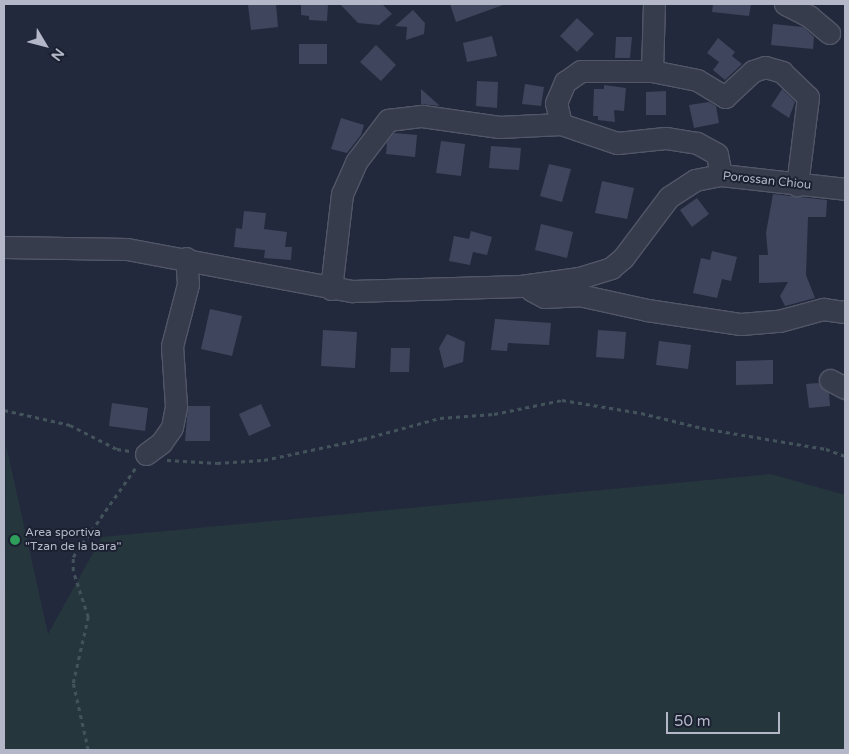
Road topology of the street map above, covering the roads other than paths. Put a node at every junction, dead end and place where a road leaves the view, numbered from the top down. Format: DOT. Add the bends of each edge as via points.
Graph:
graph roads {
  1 [pos="654,4"];
  2 [pos="785,4"];
  3 [pos="829,33"];
  4 [pos="652,71"];
  5 [pos="561,124"];
  6 [pos="721,175"];
  7 [pos="797,184"];
  8 [pos="845,189"];
  9 [pos="4,247"];
  10 [pos="186,258"];
  11 [pos="521,286"];
  12 [pos="324,288"];
  13 [pos="845,312"];
  14 [pos="146,454"];
  1 -- 4 [label="street"];
  2 -- 3 [label="street" via="810,17"];
  4 -- 5 [label="street" via="581,71 566,82 556,103"];
  4 -- 7 [label="street" via="697,80 725,96 754,71 765,67 782,72 808,97"];
  5 -- 6 [label="street" via="617,143 665,138 696,143 717,154"];
  5 -- 12 [label="street" via="498,127 422,116 388,120 356,162 342,194"];
  6 -- 7 [label="street, Porossan Chiou"];
  6 -- 11 [label="street, Porossan Chiou" via="695,180 669,197 623,258 611,268 579,278"];
  7 -- 8 [label="street, Porossan Chiou"];
  9 -- 10 [label="street, Porossan Chiou" via="127,250"];
  10 -- 12 [label="street, Porossan Chiou"];
  10 -- 14 [label="street" via="188,284 172,346 176,406 172,427 161,443"];
  11 -- 12 [label="street, Porossan Chiou"];
  11 -- 13 [label="street, Porossan Chiou" via="544,297 579,295 647,310 741,324 779,320 823,308"];
}
